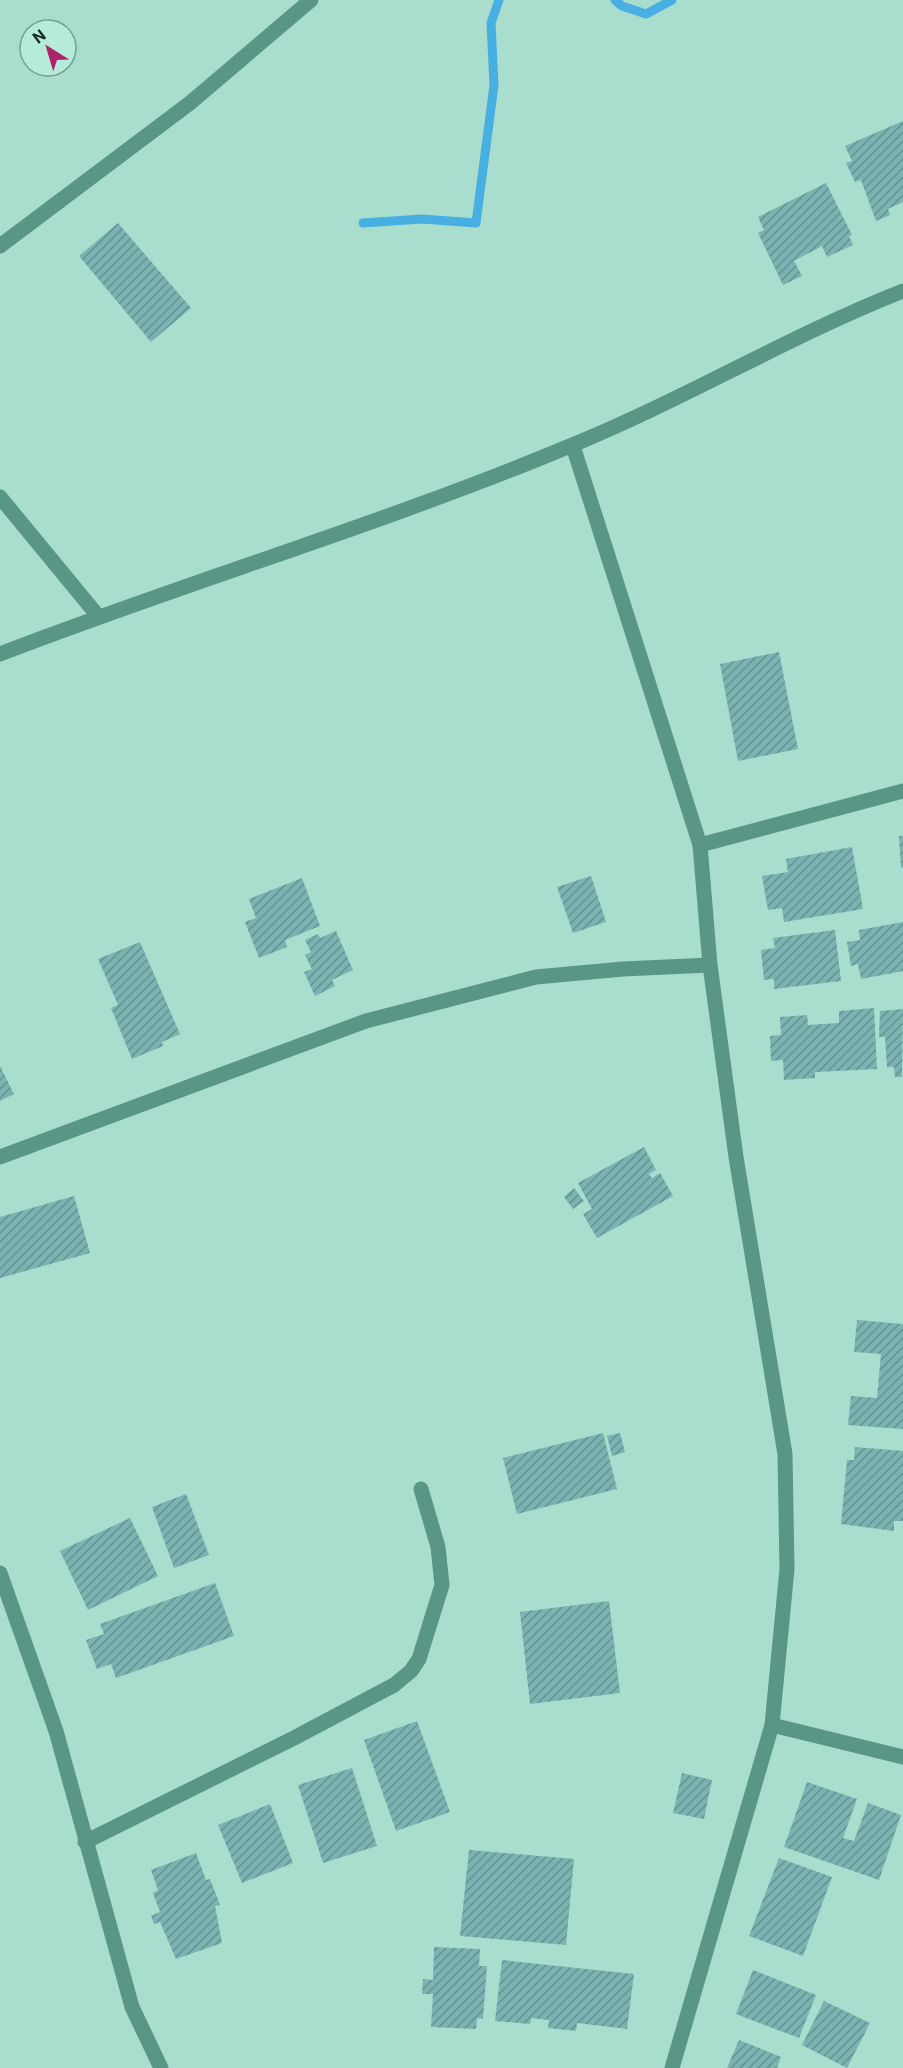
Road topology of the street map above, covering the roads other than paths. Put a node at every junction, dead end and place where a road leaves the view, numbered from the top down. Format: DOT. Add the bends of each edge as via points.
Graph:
graph roads {
  1 [pos="311,0"];
  2 [pos="0,246"];
  3 [pos="903,291"];
  4 [pos="573,446"];
  5 [pos="0,497"];
  6 [pos="98,616"];
  7 [pos="0,654"];
  8 [pos="903,791"];
  9 [pos="700,845"];
  10 [pos="710,965"];
  11 [pos="0,1157"];
  12 [pos="421,1489"];
  13 [pos="0,1574"];
  14 [pos="772,1725"];
  15 [pos="903,1757"];
  16 [pos="85,1842"];
  17 [pos="160,2068"];
  18 [pos="672,2068"];
  1 -- 2 [label="street" via="190,103"];
  3 -- 4 [label="street"];
  4 -- 6 [label="street" via="440,498"];
  4 -- 9 [label="street"];
  5 -- 6 [label="street"];
  6 -- 7 [label="street"];
  8 -- 9 [label="street"];
  9 -- 10 [label="street"];
  10 -- 11 [label="street" via="536,977 366,1021"];
  10 -- 14 [label="street" via="736,1157 785,1454 787,1569"];
  12 -- 16 [label="street" via="439,1556 442,1585 419,1659 411,1671 394,1685 294,1738"];
  13 -- 16 [label="street" via="56,1731"];
  14 -- 15 [label="street"];
  14 -- 18 [label="street"];
  16 -- 17 [label="street" via="132,2007"];
}
